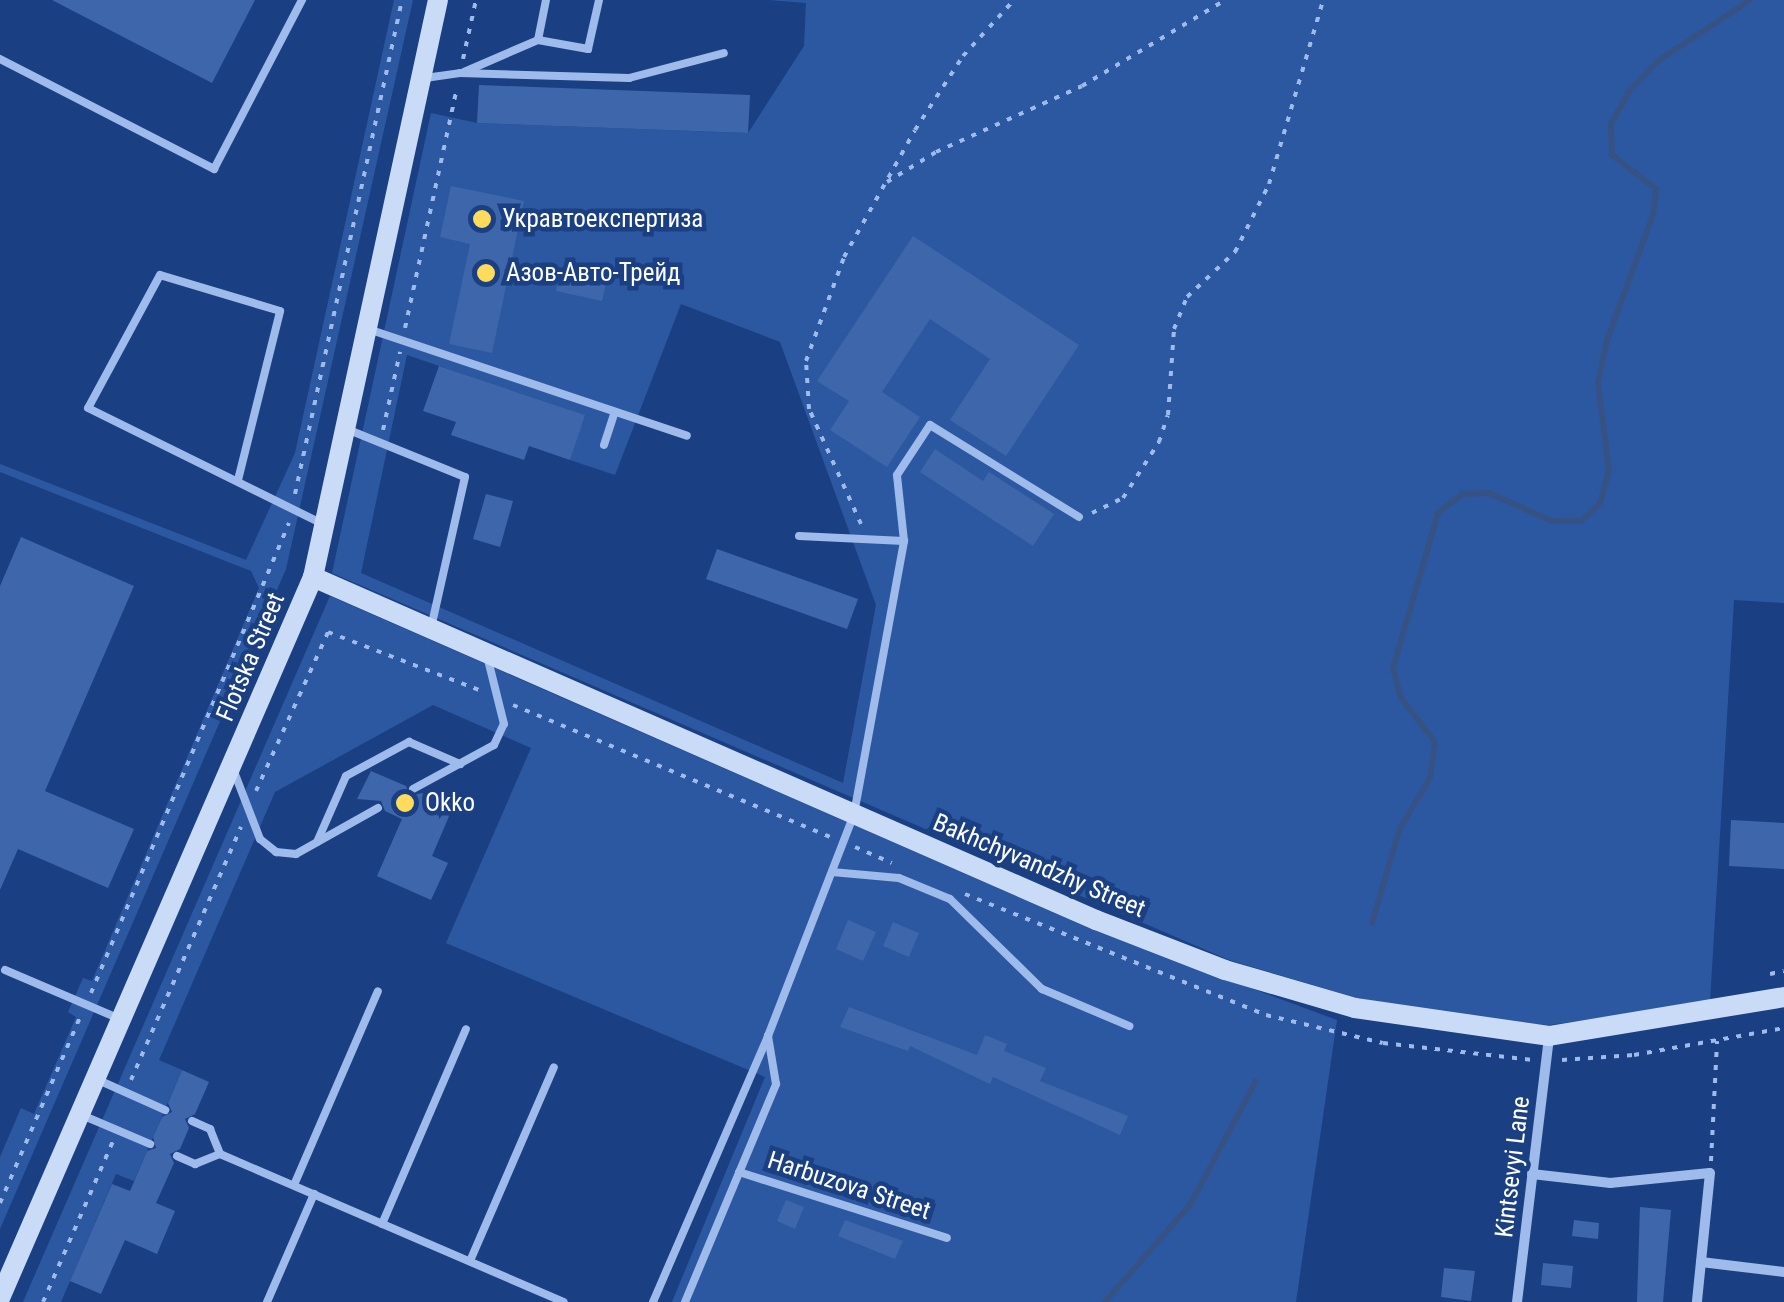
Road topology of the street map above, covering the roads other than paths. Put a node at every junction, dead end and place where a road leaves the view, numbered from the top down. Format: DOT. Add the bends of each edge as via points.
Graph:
graph roads {
  1 [pos="302,0"];
  2 [pos="438,0"];
  3 [pos="546,0"];
  4 [pos="599,0"];
  5 [pos="538,40"];
  6 [pos="724,52"];
  7 [pos="0,59"];
  8 [pos="460,73"];
  9 [pos="421,79"];
  10 [pos="367,328"];
  11 [pos="615,412"];
  12 [pos="345,428"];
  13 [pos="687,436"];
  14 [pos="604,445"];
  15 [pos="238,480"];
  16 [pos="1079,517"];
  17 [pos="324,525"];
  18 [pos="799,536"];
  19 [pos="904,541"];
  20 [pos="313,577"];
  21 [pos="431,628"];
  22 [pos="486,653"];
  23 [pos="460,764"];
  24 [pos="231,765"];
  25 [pos="413,789"];
  26 [pos="378,808"];
  27 [pos="854,814"];
  28 [pos="317,842"];
  29 [pos="832,872"];
  30 [pos="5,970"];
  31 [pos="378,991"];
  32 [pos="1784,996"];
  33 [pos="121,1020"];
  34 [pos="1129,1026"];
  35 [pos="466,1028"];
  36 [pos="768,1036"];
  37 [pos="1548,1036"];
  38 [pos="554,1066"];
  39 [pos="95,1079"];
  40 [pos="165,1110"];
  41 [pos="80,1114"];
  42 [pos="192,1121"];
  43 [pos="150,1144"];
  44 [pos="220,1154"];
  45 [pos="176,1156"];
  46 [pos="740,1172"];
  47 [pos="1532,1174"];
  48 [pos="294,1186"];
  49 [pos="314,1194"];
  50 [pos="382,1224"];
  51 [pos="948,1238"];
  52 [pos="470,1261"];
  53 [pos="1701,1262"];
  54 [pos="1784,1272"];
  55 [pos="4,1275"];
  56 [pos="0,1298"];
  57 [pos="267,1302"];
  58 [pos="564,1302"];
  59 [pos="653,1302"];
  60 [pos="685,1302"];
  61 [pos="1518,1302"];
  62 [pos="1697,1302"];
  1 -- 7 [label="lane" via="214,170"];
  2 -- 9 [label="street, Flotska Street"];
  3 -- 5 [label="lane"];
  4 -- 5 [label="lane" via="588,49"];
  5 -- 8 [label="lane"];
  6 -- 8 [label="lane" via="629,78"];
  8 -- 9 [label="lane"];
  9 -- 10 [label="street, Flotska Street"];
  10 -- 11 [label="lane"];
  10 -- 12 [label="street, Flotska Street"];
  11 -- 13 [label="lane"];
  11 -- 14 [label="lane"];
  12 -- 17 [label="street, Flotska Street"];
  12 -- 21 [label="lane" via="465,477"];
  15 -- 15 [label="lane" via="280,311 160,274 88,408"];
  15 -- 17 [label="lane"];
  16 -- 19 [label="lane" via="930,425 897,475"];
  17 -- 20 [label="street, Flotska Street"];
  18 -- 19 [label="lane"];
  19 -- 27 [label="lane"];
  20 -- 21 [label="street, Bakhchyvandzhy Street"];
  20 -- 24 [label="street, Flotska Street"];
  21 -- 22 [label="street, Bakhchyvandzhy Street"];
  22 -- 23 [label="lane" via="504,724 494,745"];
  22 -- 27 [label="street, Bakhchyvandzhy Street"];
  23 -- 25 [label="lane"];
  23 -- 28 [label="lane" via="409,742 393,750 346,776"];
  24 -- 28 [label="lane" via="260,838 276,852 296,854"];
  24 -- 33 [label="street, Flotska Street"];
  26 -- 28 [label="lane"];
  27 -- 29 [label="lane"];
  27 -- 37 [label="street, Bakhchyvandzhy Street" via="1225,970 1355,1008"];
  29 -- 34 [label="lane" via="899,878 950,899 1042,989"];
  29 -- 36 [label="lane"];
  30 -- 33 [label="lane"];
  31 -- 48 [label="lane"];
  32 -- 37 [label="street, Bakhchyvandzhy Street"];
  33 -- 39 [label="street, Flotska Street"];
  35 -- 50 [label="lane"];
  36 -- 46 [label="lane" via="776,1084"];
  36 -- 59 [label="lane"];
  37 -- 47 [label="street, Kintsevyi Lane"];
  38 -- 52 [label="lane"];
  39 -- 40 [label="lane"];
  39 -- 41 [label="street, Flotska Street"];
  41 -- 43 [label="lane"];
  41 -- 55 [label="street, Flotska Street"];
  42 -- 44 [label="lane" via="210,1129"];
  44 -- 45 [label="lane" via="195,1164"];
  44 -- 48 [label="lane"];
  46 -- 51 [label="lane, Harbuzova Street"];
  46 -- 60 [label="lane"];
  47 -- 53 [label="street" via="1610,1182 1710,1173"];
  47 -- 61 [label="street, Kintsevyi Lane"];
  48 -- 49 [label="lane"];
  49 -- 50 [label="lane"];
  49 -- 57 [label="lane"];
  50 -- 52 [label="lane"];
  52 -- 58 [label="lane"];
  53 -- 54 [label="street"];
  53 -- 62 [label="street"];
  55 -- 56 [label="street, Flotska Street"];
}
